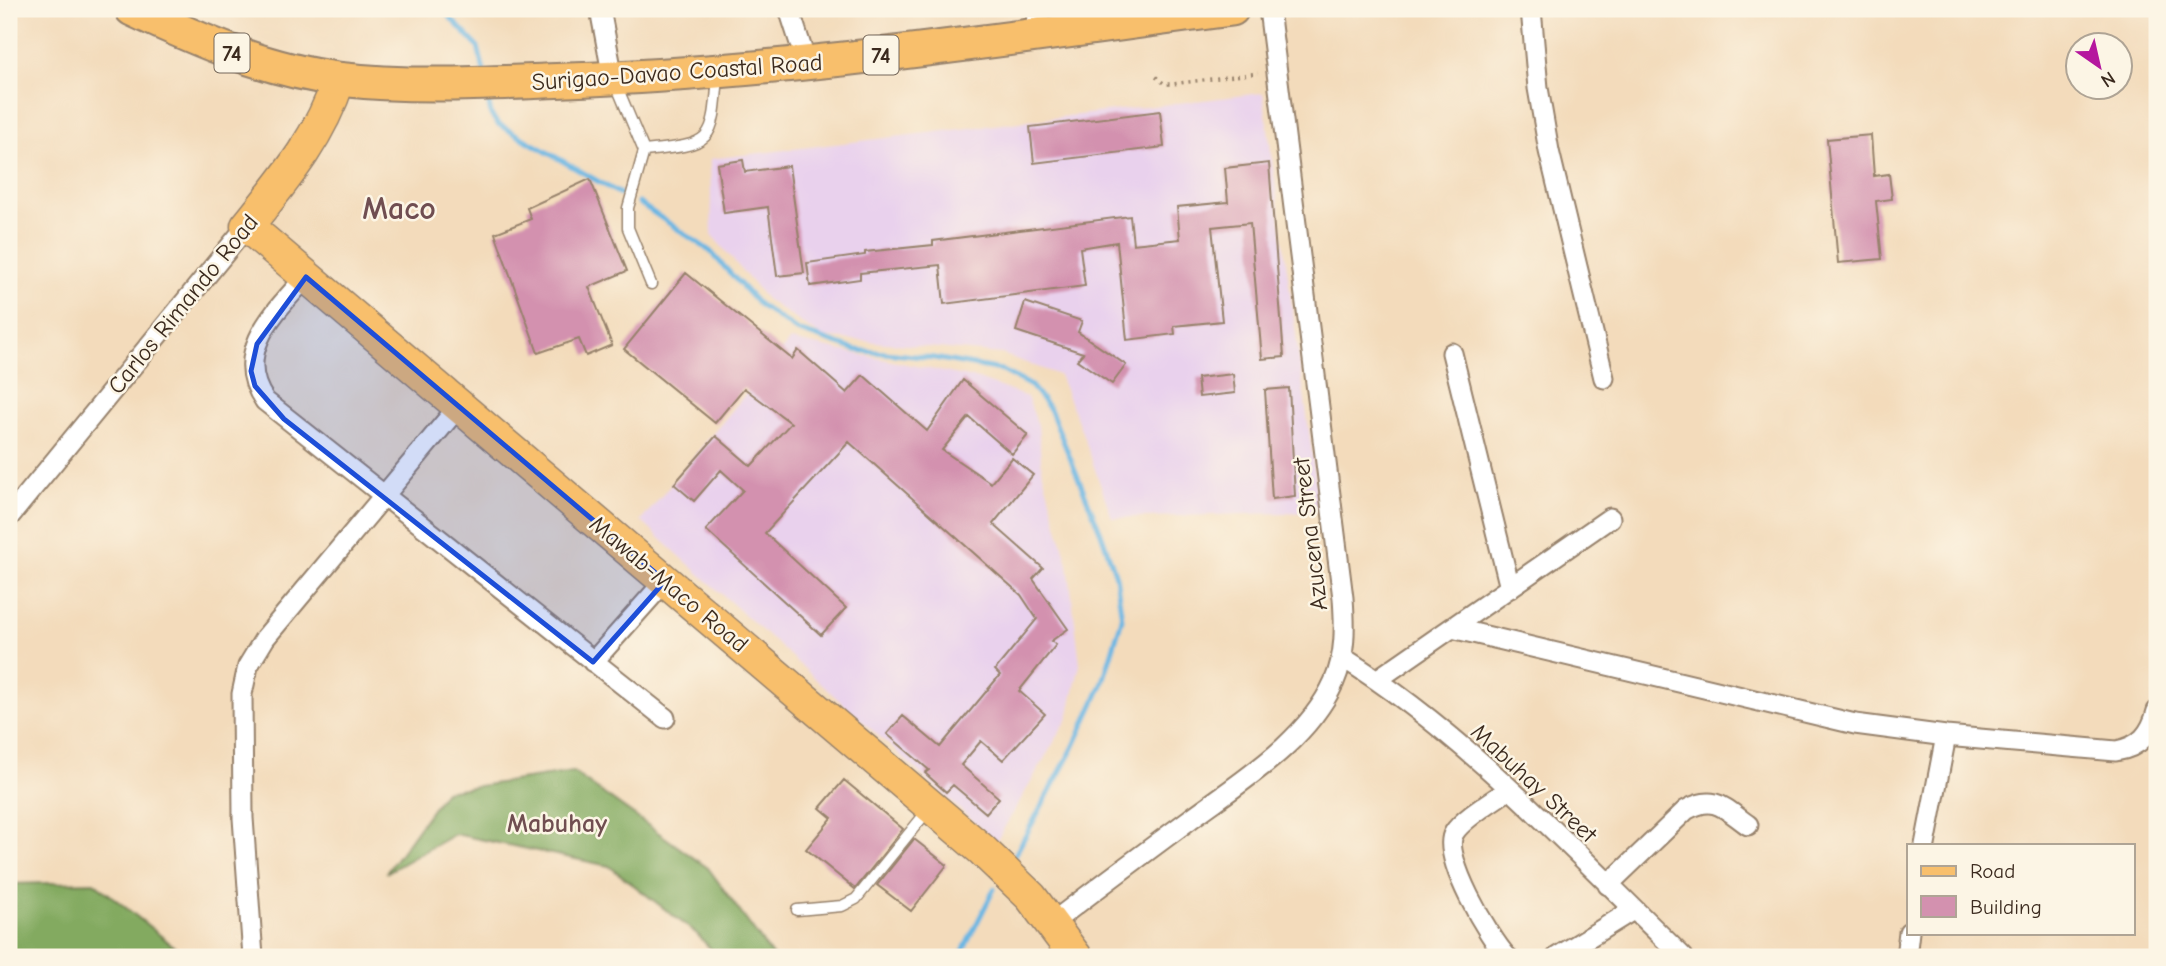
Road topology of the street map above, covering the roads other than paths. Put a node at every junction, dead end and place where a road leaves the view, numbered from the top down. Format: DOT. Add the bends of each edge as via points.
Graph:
graph roads {
  1 [pos="132,9"];
  2 [pos="600,9"];
  3 [pos="789,9"];
  4 [pos="1232,9"];
  5 [pos="1269,9"];
  6 [pos="1531,9"];
  7 [pos="1037,21"];
  8 [pos="807,65"];
  9 [pos="718,73"];
  10 [pos="613,78"];
  11 [pos="338,79"];
  12 [pos="644,150"];
  13 [pos="247,226"];
  14 [pos="306,277"];
  15 [pos="651,284"];
  16 [pos="1452,353"];
  17 [pos="1604,378"];
  18 [pos="459,406"];
  19 [pos="382,495"];
  20 [pos="9,517"];
  21 [pos="1610,518"];
  22 [pos="665,581"];
  23 [pos="1510,587"];
  24 [pos="1452,628"];
  25 [pos="1342,657"];
  26 [pos="593,662"];
  27 [pos="1378,679"];
  28 [pos="2157,711"];
  29 [pos="665,718"];
  30 [pos="1946,736"];
  31 [pos="1508,790"];
  32 [pos="932,806"];
  33 [pos="1748,825"];
  34 [pos="1925,844"];
  35 [pos="1608,885"];
  36 [pos="797,910"];
  37 [pos="1633,910"];
  38 [pos="1052,923"];
  39 [pos="1909,934"];
  40 [pos="253,957"];
  41 [pos="1076,957"];
  42 [pos="1507,957"];
  43 [pos="1560,957"];
  44 [pos="1683,957"];
  45 [pos="1906,957"];
  1 -- 11 [label="highway, Surigao-Davao Coastal Road / 74" via="232,53"];
  2 -- 10 [label="street"];
  3 -- 8 [label="street"];
  4 -- 7 [label="highway, Surigao-Davao Coastal Road / 74"];
  5 -- 25 [label="street, Azucena Street" via="1343,598"];
  6 -- 17 [label="street" via="1549,151"];
  7 -- 8 [label="highway, Surigao-Davao Coastal Road / 74"];
  8 -- 9 [label="highway, Surigao-Davao Coastal Road / 74"];
  9 -- 10 [label="highway, Surigao-Davao Coastal Road / 74"];
  9 -- 12 [label="lane" via="711,132 690,146"];
  10 -- 11 [label="highway, Surigao-Davao Coastal Road / 74" via="446,84"];
  10 -- 12 [label="lane"];
  11 -- 13 [label="main road, Carlos Rimando Road" via="311,144"];
  12 -- 15 [label="lane" via="628,208 628,228"];
  13 -- 14 [label="main road, Mawab-Maco Road"];
  13 -- 20 [label="street, Carlos Rimando Road"];
  14 -- 18 [label="main road, Mawab-Maco Road"];
  14 -- 19 [label="street" via="270,318 257,344 251,371 254,386 284,419"];
  16 -- 23 [label="street"];
  18 -- 19 [label="street"];
  18 -- 22 [label="main road, Mawab-Maco Road"];
  19 -- 26 [label="street"];
  19 -- 40 [label="street" via="265,638 248,666 242,694 242,756"];
  21 -- 23 [label="street"];
  22 -- 26 [label="street"];
  22 -- 32 [label="main road, Mawab-Maco Road"];
  23 -- 24 [label="street"];
  24 -- 27 [label="street"];
  24 -- 30 [label="street" via="1855,724"];
  25 -- 27 [label="street, Mabuhay Street"];
  25 -- 38 [label="street, Azucena Street" via="1334,682 1294,736"];
  26 -- 29 [label="street"];
  27 -- 31 [label="street, Mabuhay Street"];
  28 -- 30 [label="street" via="2148,735 2137,745 2116,751"];
  30 -- 34 [label="street"];
  31 -- 35 [label="street, Mabuhay Street"];
  31 -- 42 [label="street" via="1455,830 1449,842 1456,871"];
  32 -- 36 [label="lane" via="856,899 842,906"];
  32 -- 38 [label="main road, Mawab-Maco Road" via="1010,875"];
  33 -- 35 [label="street" via="1715,803 1698,803"];
  35 -- 37 [label="street, Mabuhay Street"];
  37 -- 43 [label="street"];
  37 -- 44 [label="street, Mabuhay Street"];
  38 -- 41 [label="main road, Mawab-Maco Road"];
  39 -- 45 [label="street"];
}
